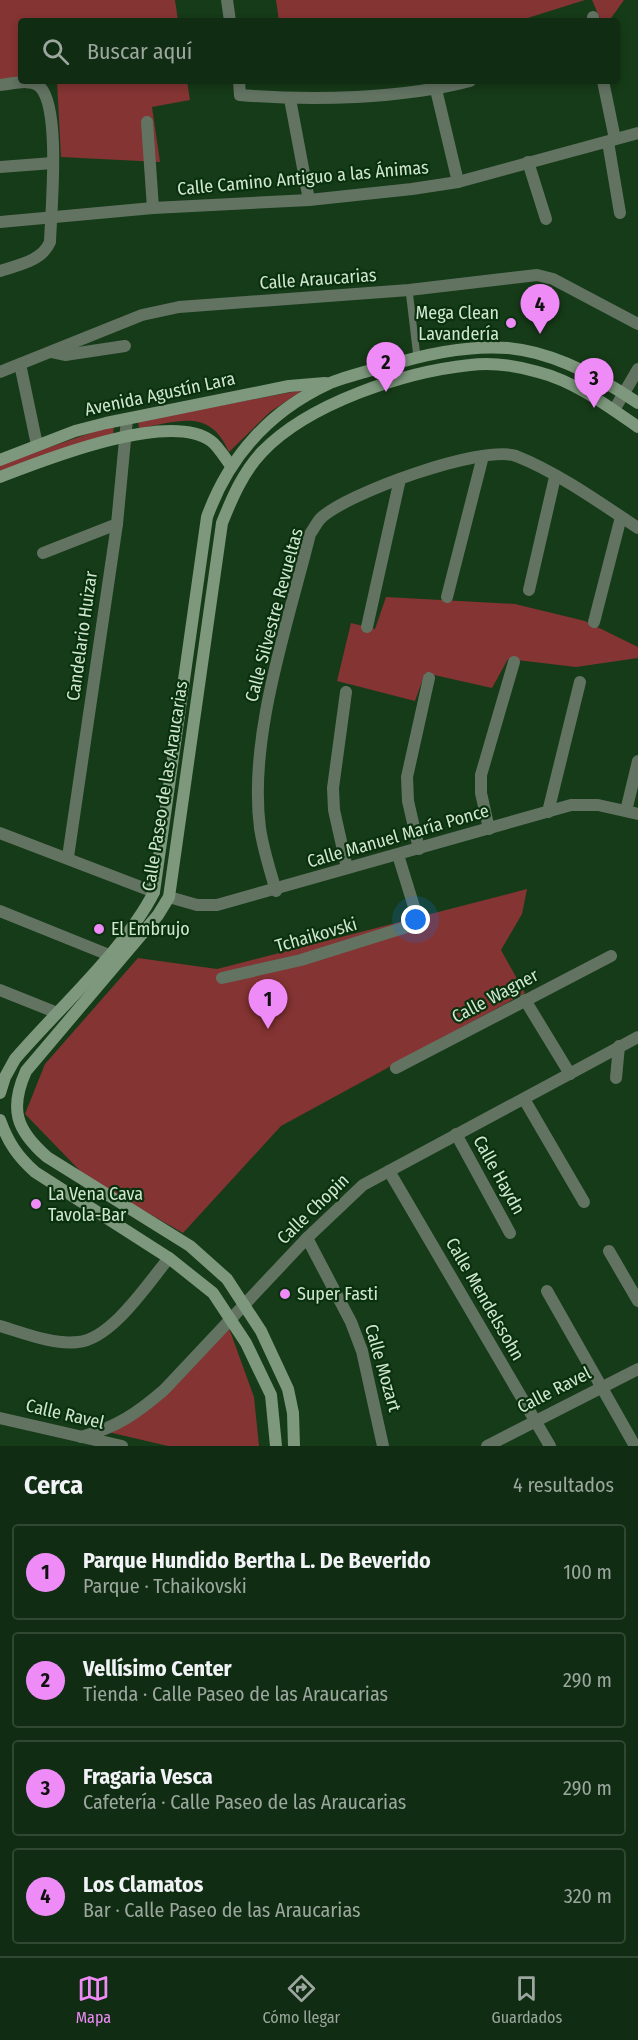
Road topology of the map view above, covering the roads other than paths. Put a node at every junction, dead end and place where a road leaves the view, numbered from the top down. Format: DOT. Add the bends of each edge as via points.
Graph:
graph roads {
  1 [pos="228,0"];
  2 [pos="230,18"];
  3 [pos="18,83"];
  4 [pos="36,84"];
  5 [pos="239,84"];
  6 [pos="603,84"];
  7 [pos="0,85"];
  8 [pos="435,86"];
  9 [pos="290,99"];
  10 [pos="147,122"];
  11 [pos="638,134"];
  12 [pos="611,140"];
  13 [pos="528,162"];
  14 [pos="53,163"];
  15 [pos="0,167"];
  16 [pos="458,182"];
  17 [pos="309,200"];
  18 [pos="153,208"];
  19 [pos="620,213"];
  20 [pos="51,218"];
  21 [pos="546,219"];
  22 [pos="0,222"];
  23 [pos="0,271"];
  24 [pos="409,290"];
  25 [pos="638,324"];
  26 [pos="125,346"];
  27 [pos="51,352"];
  28 [pos="417,357"];
  29 [pos="20,364"];
  30 [pos="638,369"];
  31 [pos="0,372"];
  32 [pos="333,382"];
  33 [pos="624,394"];
  34 [pos="638,403"];
  35 [pos="614,410"];
  36 [pos="127,419"];
  37 [pos="638,427"];
  38 [pos="125,436"];
  39 [pos="37,445"];
  40 [pos="483,456"];
  41 [pos="0,460"];
  42 [pos="231,466"];
  43 [pos="0,477"];
  44 [pos="555,477"];
  45 [pos="400,479"];
  46 [pos="621,517"];
  47 [pos="117,524"];
  48 [pos="638,528"];
  49 [pos="43,554"];
  50 [pos="197,583"];
  51 [pos="213,586"];
  52 [pos="529,590"];
  53 [pos="447,597"];
  54 [pos="594,622"];
  55 [pos="367,627"];
  56 [pos="514,662"];
  57 [pos="429,678"];
  58 [pos="580,682"];
  59 [pos="346,693"];
  60 [pos="638,761"];
  61 [pos="548,812"];
  62 [pos="632,813"];
  63 [pos="489,829"];
  64 [pos="0,833"];
  65 [pos="419,849"];
  66 [pos="398,855"];
  67 [pos="68,857"];
  68 [pos="347,868"];
  69 [pos="276,891"];
  70 [pos="154,892"];
  71 [pos="169,897"];
  72 [pos="0,912"];
  73 [pos="109,955"];
  74 [pos="611,956"];
  75 [pos="222,978"];
  76 [pos="0,990"];
  77 [pos="525,1000"];
  78 [pos="55,1012"];
  79 [pos="638,1037"];
  80 [pos="619,1046"];
  81 [pos="396,1068"];
  82 [pos="570,1074"];
  83 [pos="616,1078"];
  84 [pos="0,1093"];
  85 [pos="524,1099"];
  86 [pos="0,1120"];
  87 [pos="456,1134"];
  88 [pos="389,1171"];
  89 [pos="584,1202"];
  90 [pos="510,1233"];
  91 [pos="307,1238"];
  92 [pos="609,1251"];
  93 [pos="169,1258"];
  94 [pos="547,1291"];
  95 [pos="638,1301"];
  96 [pos="245,1304"];
  97 [pos="231,1317"];
  98 [pos="0,1326"];
  99 [pos="638,1369"];
  100 [pos="602,1386"];
  101 [pos="0,1418"];
  102 [pos="535,1420"];
  103 [pos="81,1437"];
  104 [pos="122,1446"];
  105 [pos="276,1446"];
  106 [pos="294,1446"];
  107 [pos="384,1446"];
  108 [pos="487,1446"];
  109 [pos="550,1446"];
  110 [pos="635,1446"];
  1 -- 2 [label="street"];
  3 -- 7 [label="street"];
  4 -- 14 [label="street" via="48,99"];
  5 -- 9 [label="street" via="240,95"];
  6 -- 12 [label="street"];
  8 -- 9 [label="street"];
  8 -- 16 [label="street"];
  9 -- 17 [label="street"];
  10 -- 18 [label="street"];
  11 -- 12 [label="street, Calle Camino Antiguo a las Ánimas"];
  12 -- 13 [label="street, Calle Camino Antiguo a las Ánimas"];
  12 -- 19 [label="street"];
  13 -- 16 [label="street, Calle Camino Antiguo a las Ánimas"];
  13 -- 21 [label="street"];
  14 -- 15 [label="street"];
  14 -- 20 [label="street"];
  16 -- 17 [label="street, Calle Camino Antiguo a las Ánimas"];
  17 -- 18 [label="street, Calle Camino Antiguo a las Ánimas"];
  18 -- 20 [label="street, Calle Camino Antiguo a las Ánimas"];
  20 -- 22 [label="street, Calle Camino Antiguo a las Ánimas"];
  20 -- 23 [label="street" via="46,250"];
  24 -- 25 [label="street, Calle Araucarias" via="537,275 553,279"];
  24 -- 27 [label="street, Calle Araucarias" via="179,307 142,315"];
  24 -- 28 [label="lane"];
  26 -- 27 [label="street" via="65,355"];
  27 -- 29 [label="street, Calle Araucarias"];
  28 -- 32 [label="main road, Calle Paseo de las Araucarias"];
  28 -- 33 [label="main road, Calle Paseo de las Araucarias" via="510,348 575,368"];
  29 -- 31 [label="street, Calle Araucarias"];
  29 -- 39 [label="street"];
  30 -- 33 [label="street"];
  32 -- 36 [label="main road, Avenida Agustín Lara" via="289,386"];
  32 -- 42 [label="main road, Calle Paseo de las Araucarias" via="279,414 251,438"];
  33 -- 34 [label="main road, Calle Paseo de las Araucarias"];
  33 -- 35 [label="street"];
  35 -- 37 [label="main road, Calle Paseo de las Araucarias"];
  35 -- 51 [label="main road, Calle Paseo de las Araucarias" via="566,382 539,372 471,364 420,374 342,400 291,429 263,452 243,477 222,523"];
  36 -- 38 [label="street, Candelario Huizar"];
  36 -- 39 [label="main road, Avenida Agustín Lara"];
  38 -- 42 [label="main road, Avenida Agustín Lara" via="193,434 211,441"];
  38 -- 43 [label="main road, Avenida Agustín Lara"];
  38 -- 47 [label="street, Candelario Huizar"];
  39 -- 41 [label="main road, Avenida Agustín Lara"];
  40 -- 44 [label="street, Calle Silvestre Revueltas" via="515,456"];
  40 -- 45 [label="street, Calle Silvestre Revueltas" via="442,464"];
  40 -- 53 [label="street"];
  42 -- 50 [label="main road, Calle Paseo de las Araucarias" via="207,517"];
  44 -- 46 [label="street, Calle Silvestre Revueltas"];
  44 -- 52 [label="street"];
  45 -- 55 [label="street"];
  45 -- 69 [label="street, Calle Silvestre Revueltas" via="337,507 320,519 310,534 261,732 260,829"];
  46 -- 48 [label="street, Calle Silvestre Revueltas"];
  46 -- 54 [label="street"];
  47 -- 49 [label="street"];
  47 -- 67 [label="street, Candelario Huizar"];
  50 -- 51 [label="main road"];
  50 -- 70 [label="main road, Calle Paseo de las Araucarias"];
  51 -- 71 [label="main road, Calle Paseo de las Araucarias"];
  56 -- 63 [label="street" via="481,775"];
  57 -- 65 [label="street" via="407,777"];
  58 -- 61 [label="street"];
  59 -- 68 [label="street" via="333,788"];
  60 -- 62 [label="street"];
  61 -- 62 [label="street, Calle Manuel María Ponce" via="584,804"];
  61 -- 63 [label="street, Calle Manuel María Ponce"];
  63 -- 65 [label="street, Calle Manuel María Ponce"];
  64 -- 67 [label="street"];
  65 -- 66 [label="street, Calle Manuel María Ponce"];
  66 -- 68 [label="street, Calle Manuel María Ponce"];
  66 -- 75 [label="street, Tchaikovski" via="419,923 301,960"];
  67 -- 70 [label="street"];
  68 -- 69 [label="street, Calle Manuel María Ponce"];
  69 -- 71 [label="street, Calle Manuel María Ponce" via="217,905 197,905"];
  70 -- 73 [label="main road, Calle Paseo de las Araucarias"];
  71 -- 96 [label="main road, Calle Paseo de las Araucarias" via="26,1071 16,1092 16,1112 26,1136 47,1157 190,1245 227,1280"];
  72 -- 73 [label="street"];
  73 -- 78 [label="main road, Calle Paseo de las Araucarias"];
  74 -- 77 [label="street, Calle Wagner"];
  76 -- 78 [label="street"];
  77 -- 81 [label="street, Calle Wagner"];
  77 -- 82 [label="street"];
  78 -- 84 [label="main road, Calle Paseo de las Araucarias" via="15,1059"];
  79 -- 80 [label="street, Calle Chopin"];
  80 -- 82 [label="street, Calle Chopin"];
  80 -- 83 [label="street"];
  82 -- 85 [label="street, Calle Chopin"];
  85 -- 87 [label="street, Calle Chopin"];
  85 -- 89 [label="street"];
  86 -- 93 [label="main road" via="18,1157 35,1172"];
  87 -- 88 [label="street, Calle Chopin"];
  87 -- 90 [label="street, Calle Haydn"];
  88 -- 91 [label="street, Calle Chopin" via="344,1200"];
  88 -- 102 [label="street, Calle Mendelssohn"];
  91 -- 96 [label="street, Calle Chopin"];
  91 -- 107 [label="street, Calle Mozart" via="362,1351"];
  92 -- 95 [label="street"];
  93 -- 97 [label="main road" via="213,1293"];
  93 -- 98 [label="street" via="109,1329 93,1338 59,1341"];
  94 -- 100 [label="street"];
  96 -- 97 [label="street, Calle Chopin"];
  96 -- 106 [label="main road, Calle Paseo de las Araucarias" via="288,1389"];
  97 -- 103 [label="street, Calle Chopin" via="165,1390 139,1412 112,1428"];
  97 -- 105 [label="main road" via="271,1395"];
  99 -- 100 [label="street, Calle Ravel"];
  100 -- 102 [label="street, Calle Ravel"];
  100 -- 110 [label="street"];
  101 -- 103 [label="street, Calle Ravel"];
  102 -- 108 [label="street, Calle Ravel"];
  102 -- 109 [label="street, Calle Mendelssohn"];
  103 -- 104 [label="street, Calle Ravel"];
}
